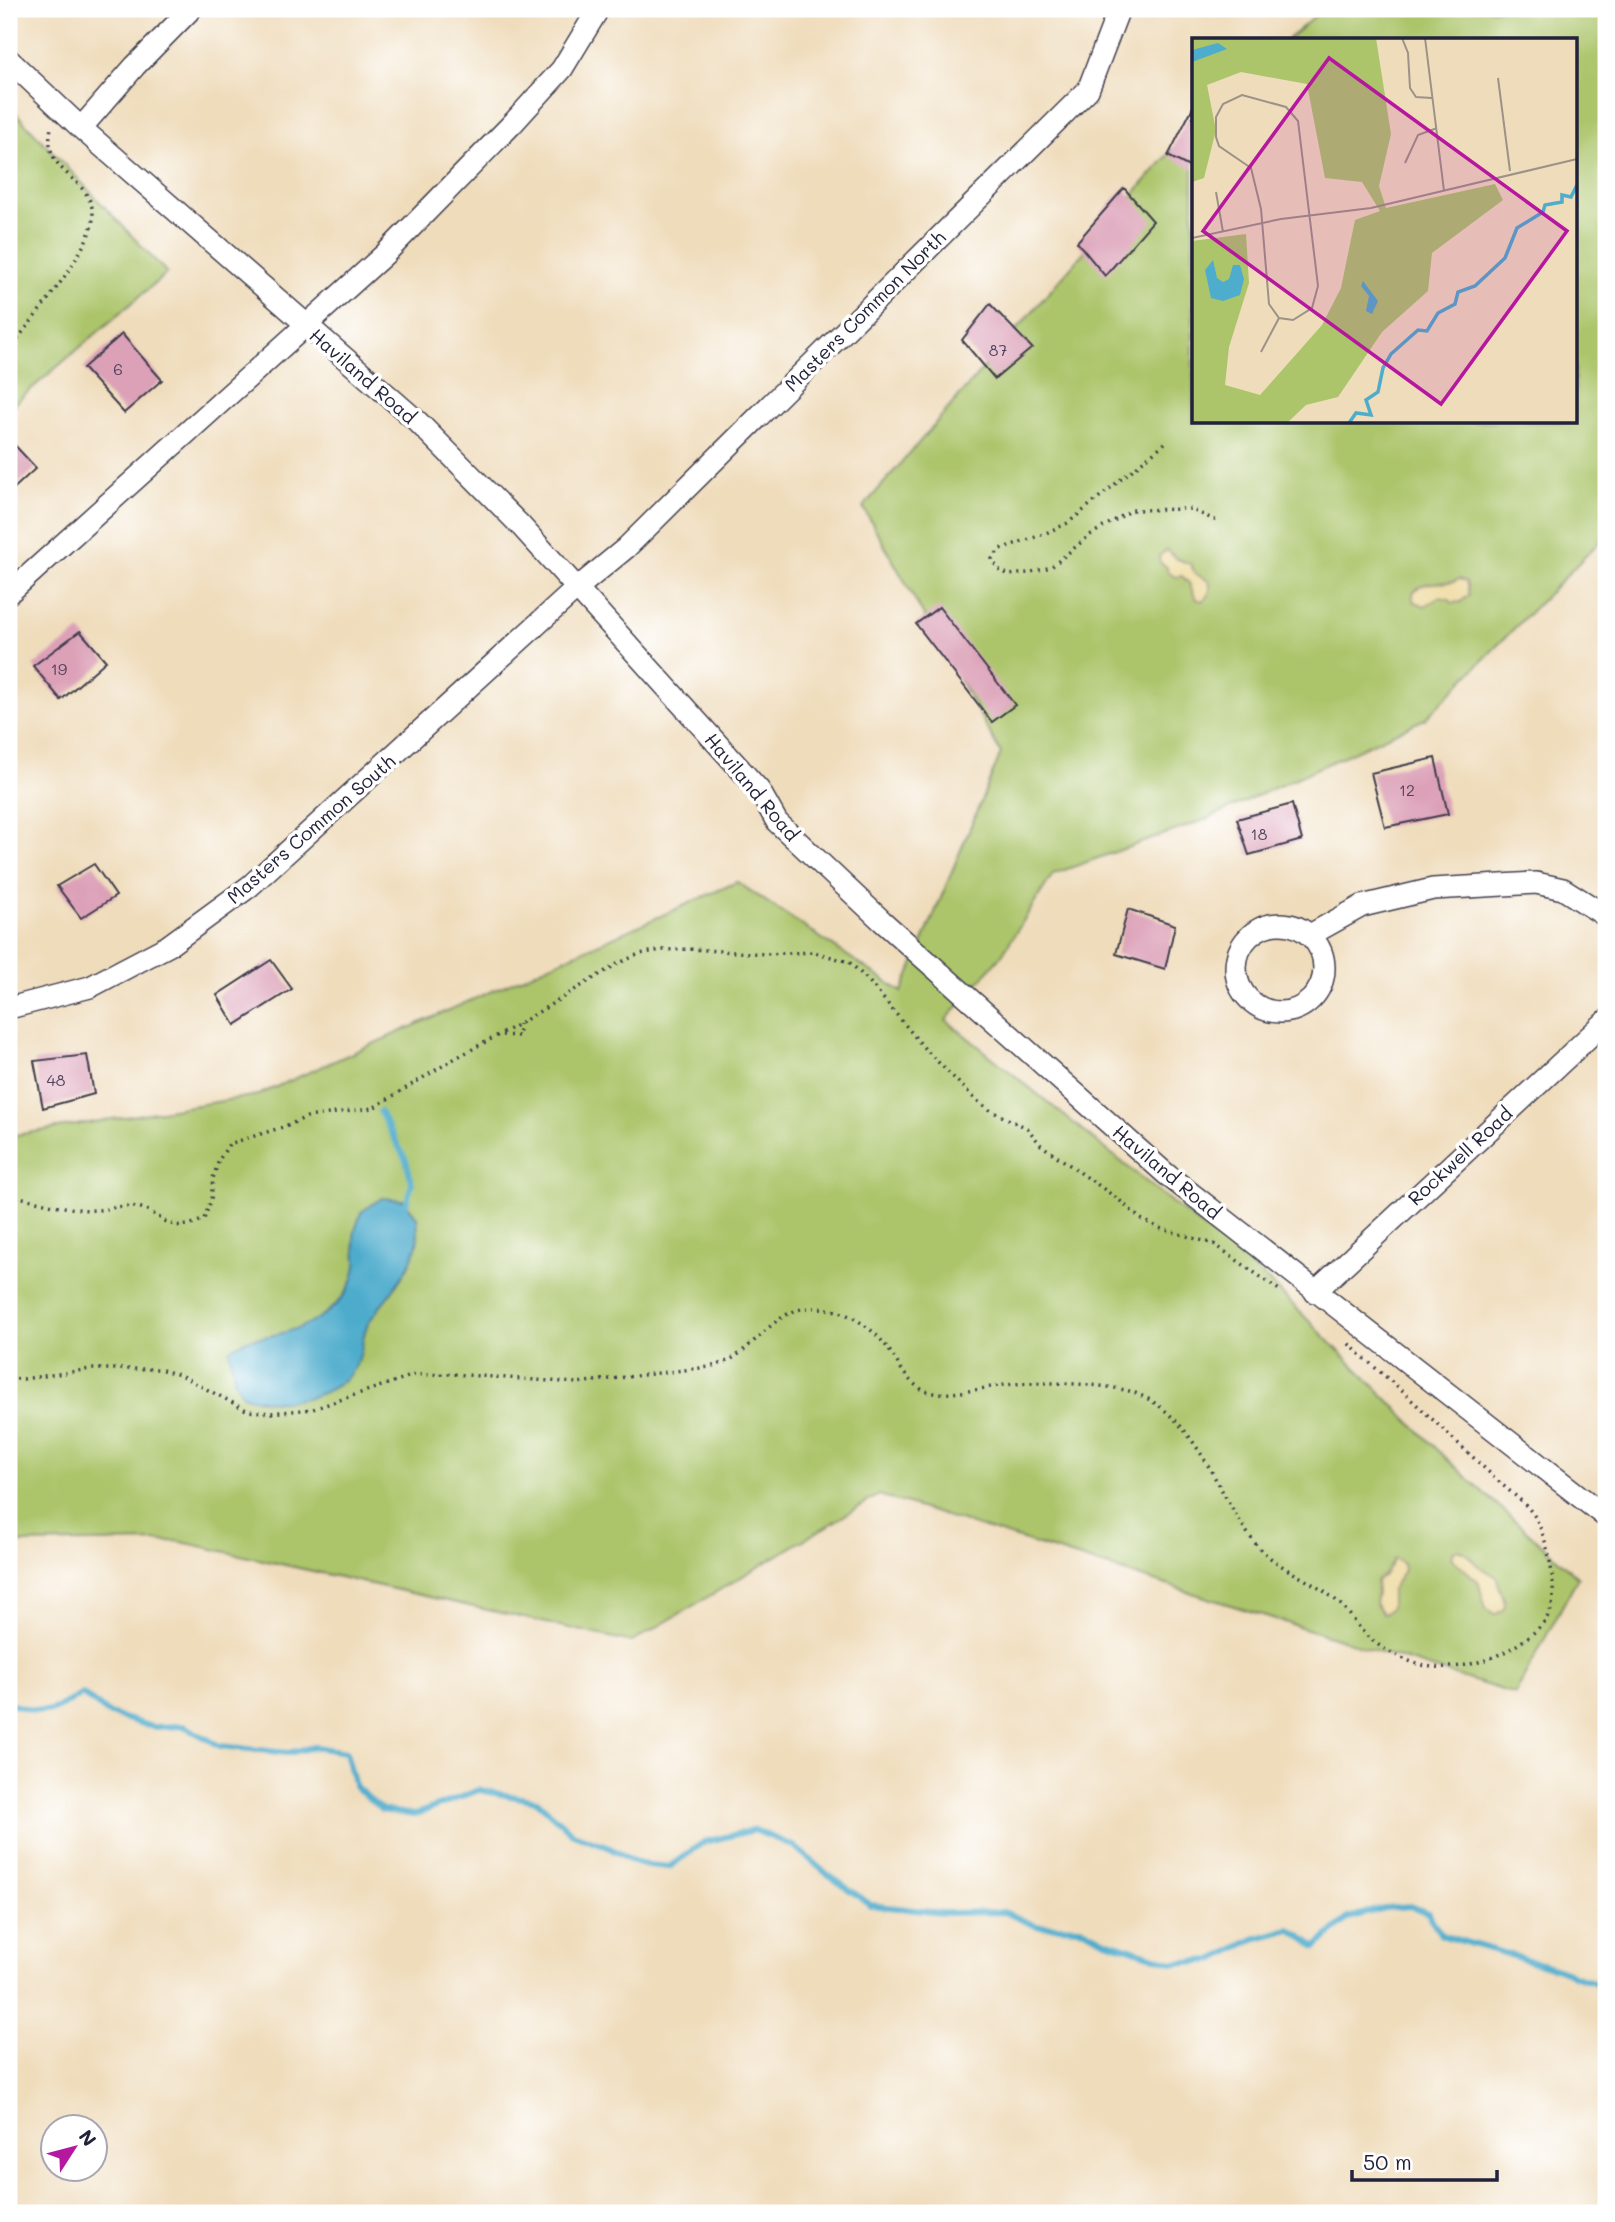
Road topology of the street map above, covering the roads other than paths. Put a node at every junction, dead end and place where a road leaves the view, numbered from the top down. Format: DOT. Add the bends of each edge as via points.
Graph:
graph roads {
  1 [pos="191,9"];
  2 [pos="596,9"];
  3 [pos="1119,9"];
  4 [pos="9,60"];
  5 [pos="81,128"];
  6 [pos="304,325"];
  7 [pos="576,589"];
  8 [pos="9,593"];
  9 [pos="1606,916"];
  10 [pos="1310,935"];
  11 [pos="9,1008"];
  12 [pos="1606,1021"];
  13 [pos="1315,1292"];
  14 [pos="1606,1517"];
  1 -- 5 [label="street"];
  2 -- 6 [label="street" via="562,69 514,122 385,254"];
  3 -- 7 [label="street, Masters Common North" via="1088,90 626,548"];
  4 -- 5 [label="street, Haviland Road"];
  5 -- 6 [label="street, Haviland Road"];
  6 -- 7 [label="street, Haviland Road" via="417,421"];
  6 -- 8 [label="street"];
  7 -- 11 [label="street, Masters Common South" via="250,886 169,946 90,987"];
  7 -- 13 [label="street, Haviland Road" via="759,790 777,822 1166,1174"];
  9 -- 10 [label="street" via="1563,889 1536,883 1446,888 1362,906"];
  10 -- 10 [label="street" via="1284,923 1262,927 1245,940 1237,960 1237,981 1244,994 1268,1011 1283,1013 1310,1002 1324,976 1324,961"];
  12 -- 13 [label="street, Rockwell Road"];
  13 -- 14 [label="street, Haviland Road"];
}
